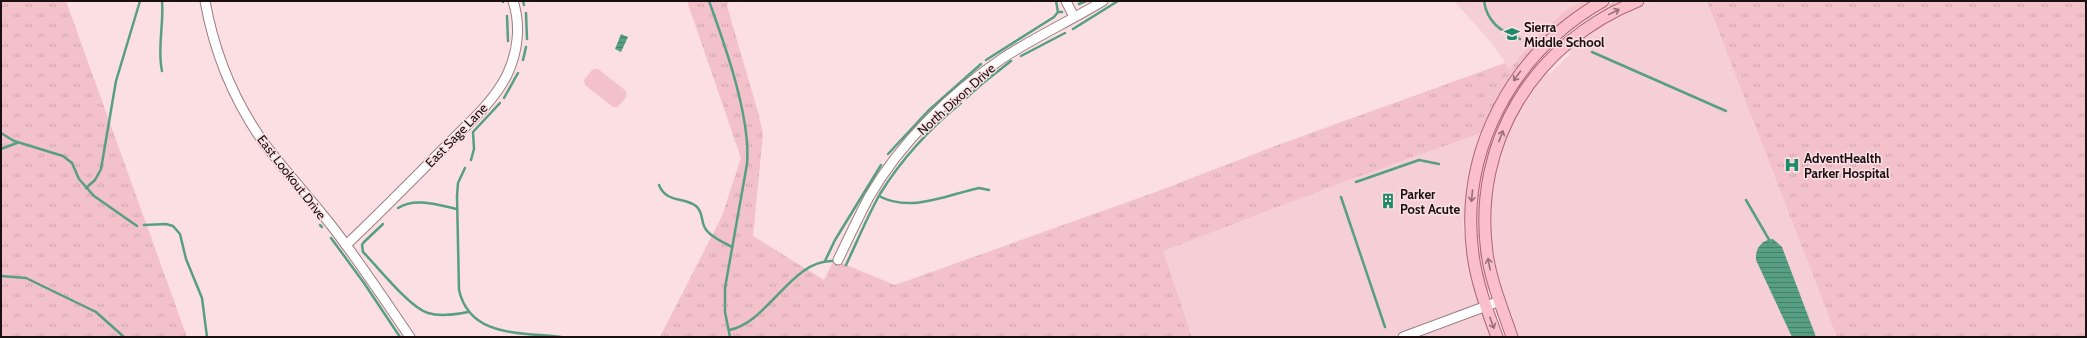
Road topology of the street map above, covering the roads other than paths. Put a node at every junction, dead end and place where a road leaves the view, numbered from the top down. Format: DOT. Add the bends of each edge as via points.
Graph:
graph roads {
  1 [pos="205,1"];
  2 [pos="513,1"];
  3 [pos="1066,1"];
  4 [pos="1103,1"];
  5 [pos="1602,1"];
  6 [pos="1638,1"];
  7 [pos="1074,17"];
  8 [pos="346,245"];
  9 [pos="838,260"];
  10 [pos="1500,301"];
  11 [pos="1486,306"];
  12 [pos="410,337"];
  13 [pos="1403,337"];
  14 [pos="1497,337"];
  15 [pos="1512,337"];
  1 -- 8 [label="street, East Lookout Drive" via="222,61 244,111 275,157"];
  2 -- 8 [label="street, East Sage Lane" via="517,21 516,48 499,89 469,123"];
  3 -- 7 [label="street"];
  4 -- 7 [label="street, North Dixon Drive"];
  5 -- 11 [label="main road, one-way" via="1563,27 1535,55 1509,88 1488,131 1475,174 1471,217 1475,269"];
  10 -- 6 [label="main road, one-way" via="1488,254 1485,211 1491,167 1507,121 1532,80 1562,47 1600,19"];
  7 -- 9 [label="street, North Dixon Drive" via="997,62 966,86 930,120 876,186"];
  8 -- 12 [label="street, East Lookout Drive"];
  10 -- 11 [label="street"];
  10 -- 15 [label="main road"];
  11 -- 13 [label="street"];
  11 -- 14 [label="main road, one-way"];
}
